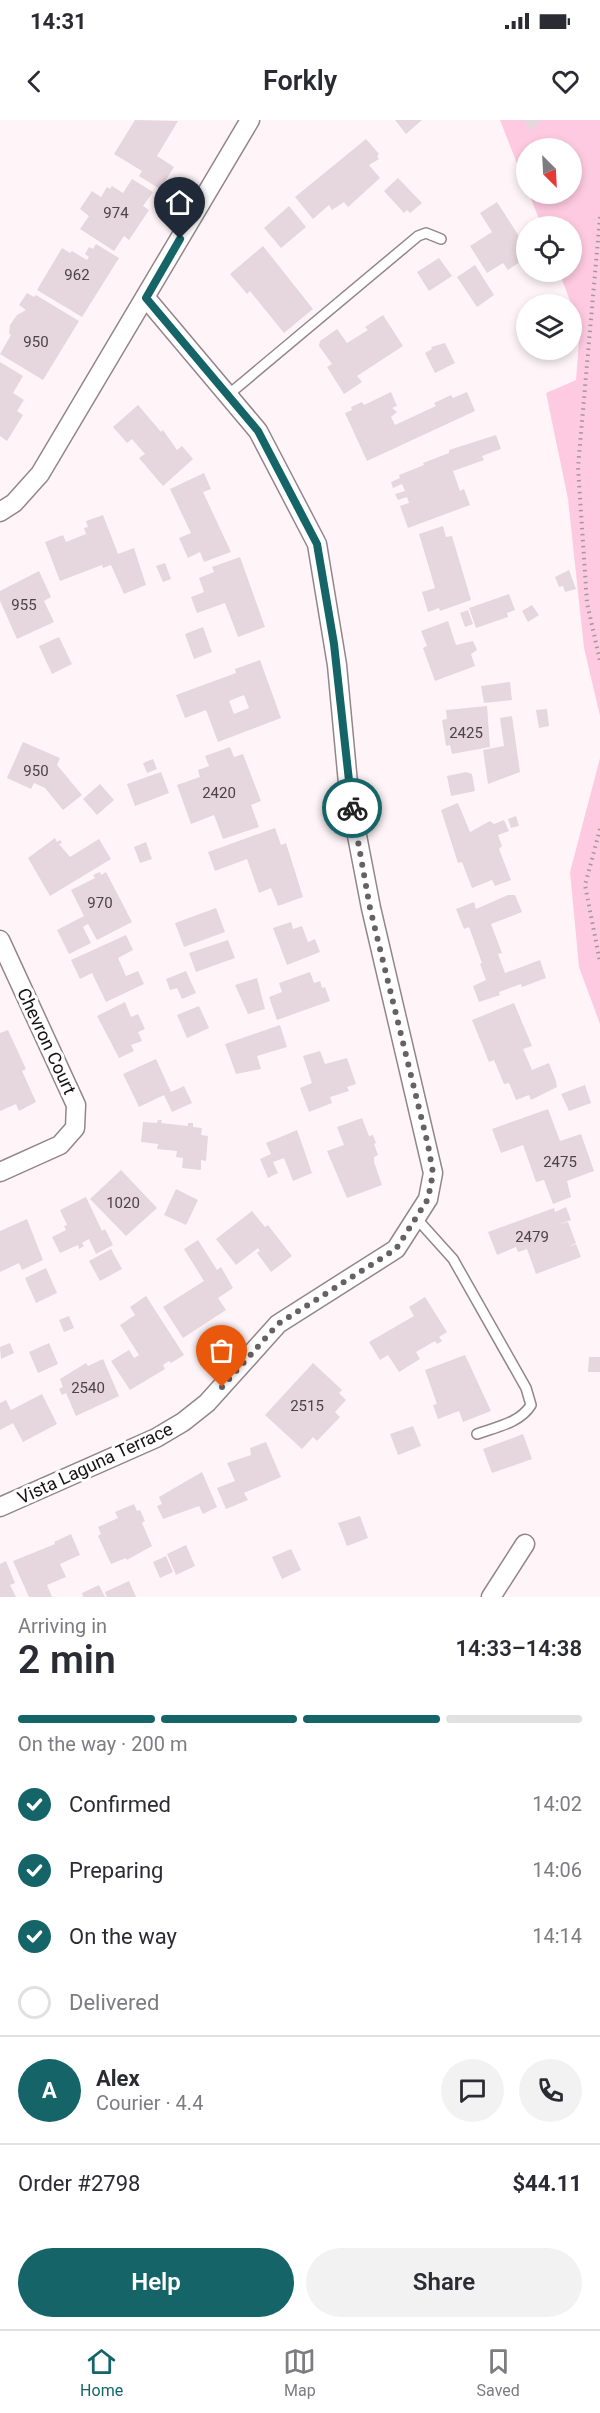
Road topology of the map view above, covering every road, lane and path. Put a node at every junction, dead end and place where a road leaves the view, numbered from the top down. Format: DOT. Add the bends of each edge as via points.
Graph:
graph roads {
  1 [pos="250,120"];
  2 [pos="600,217"];
  3 [pos="441,239"];
  4 [pos="146,298"];
  5 [pos="228,395"];
  6 [pos="0,512"];
  7 [pos="600,661"];
  8 [pos="600,829"];
  9 [pos="0,940"];
  10 [pos="600,962"];
  11 [pos="0,1172"];
  12 [pos="417,1219"];
  13 [pos="477,1434"];
  14 [pos="0,1507"];
  15 [pos="525,1544"];
  16 [pos="491,1597"];
  1 -- 4 [label="street"];
  2 -- 7 [label="path" via="578,467 587,603"];
  3 -- 5 [label="lane" via="426,233 418,236"];
  4 -- 5 [label="street, Vista Laguna Terrace"];
  4 -- 6 [label="street" via="40,474 14,503"];
  5 -- 12 [label="street, Vista Laguna Terrace" via="258,431 317,544 330,611 354,817 370,908 433,1173 428,1199"];
  8 -- 10 [label="path" via="585,885"];
  9 -- 11 [label="street, Chevron Court" via="76,1105 75,1128 60,1145"];
  12 -- 13 [label="lane" via="459,1269 526,1388 531,1405 516,1420"];
  12 -- 14 [label="street, Vista Laguna Terrace" via="396,1249 278,1324 207,1403 183,1422 156,1438"];
  15 -- 16 [label="street"];
}
